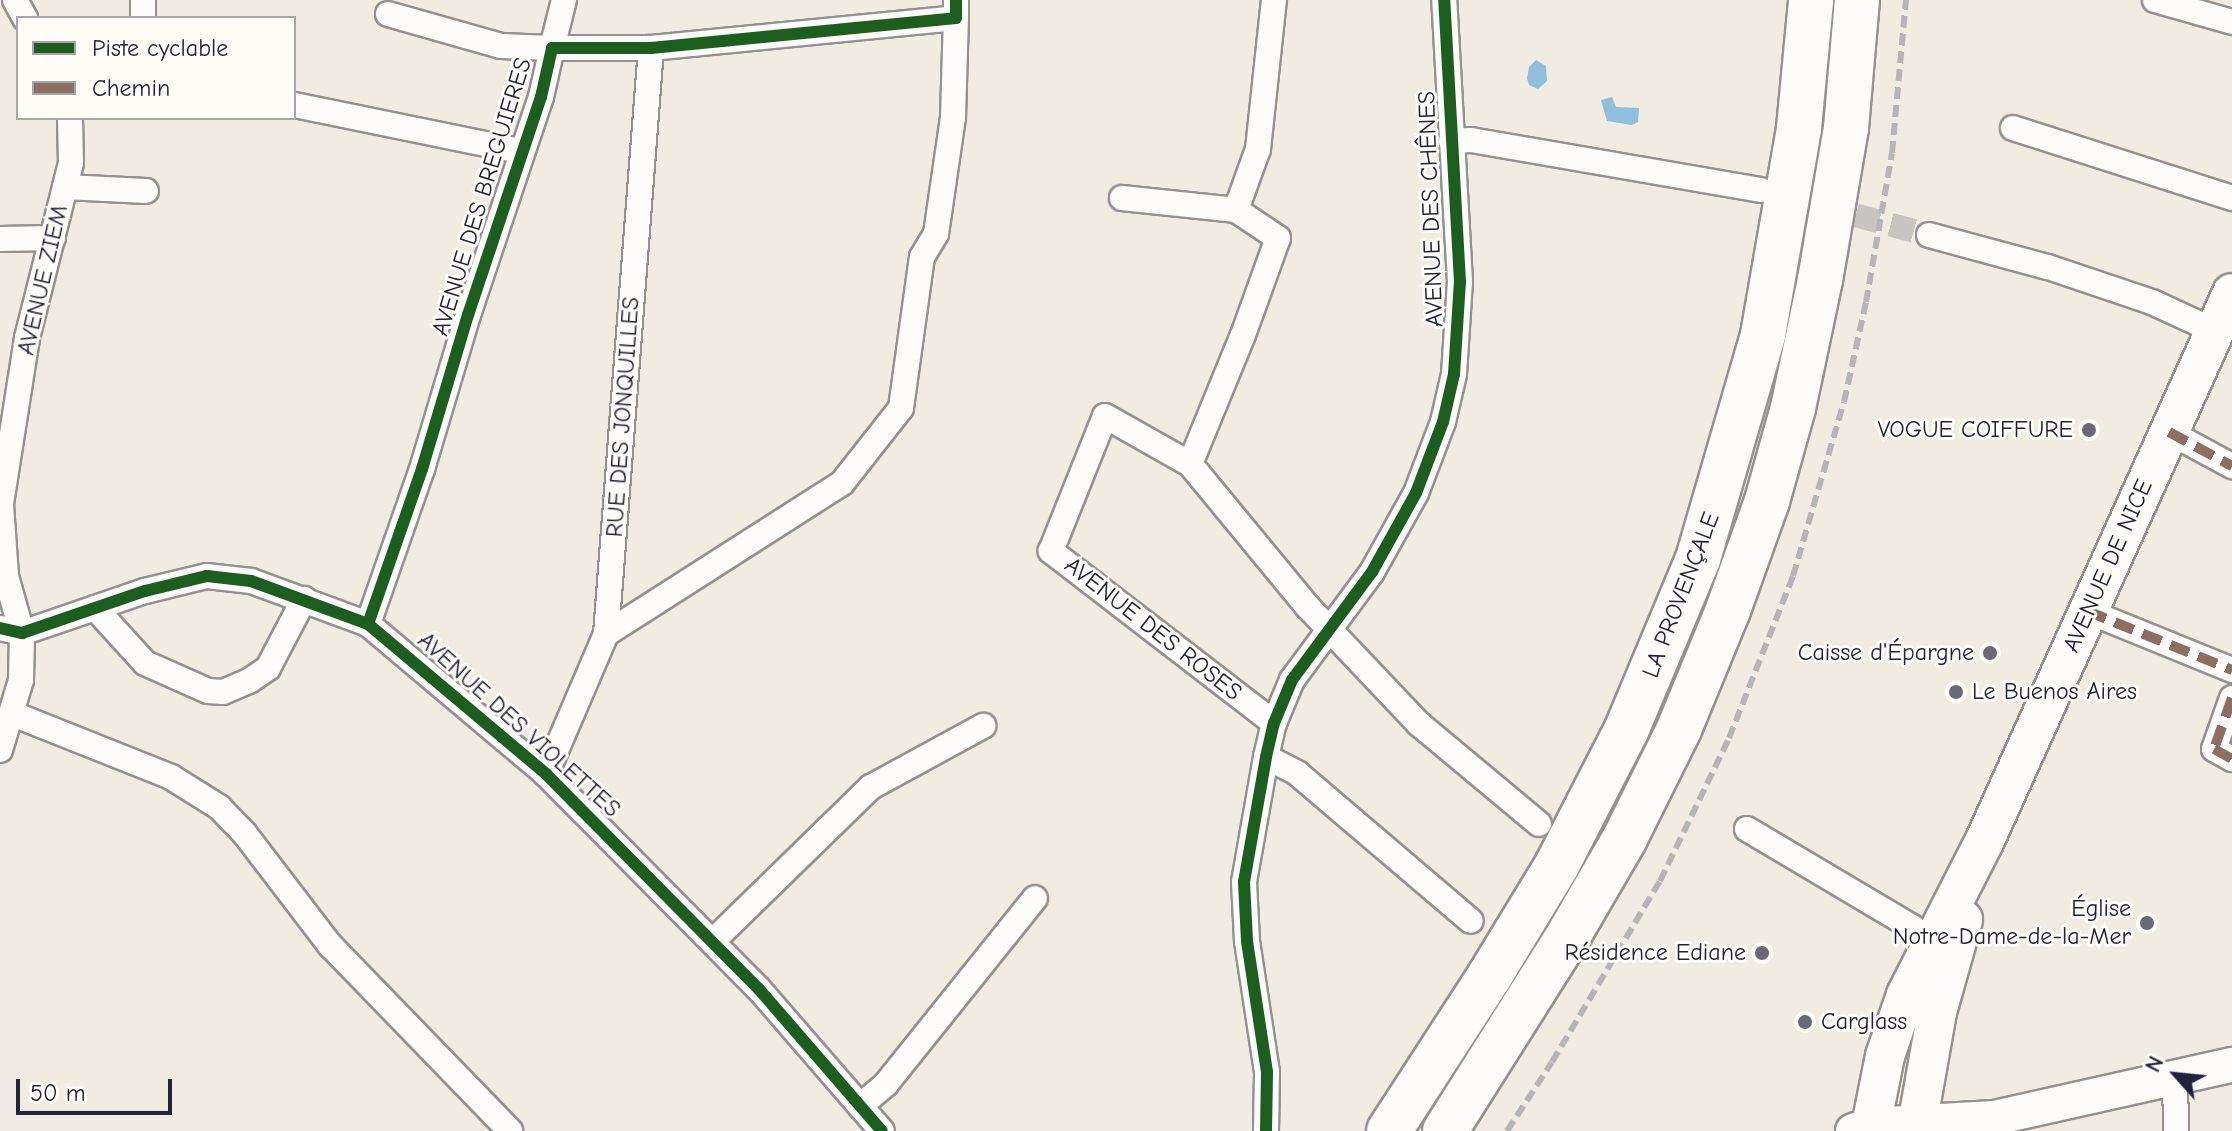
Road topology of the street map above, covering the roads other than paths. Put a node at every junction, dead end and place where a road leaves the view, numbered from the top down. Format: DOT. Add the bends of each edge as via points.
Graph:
graph roads {
  1 [pos="564,0"];
  2 [pos="1274,0"];
  3 [pos="1444,0"];
  4 [pos="1811,0"];
  5 [pos="1857,0"];
  6 [pos="2155,0"];
  7 [pos="956,9"];
  8 [pos="388,14"];
  9 [pos="2232,22"];
  10 [pos="552,48"];
  11 [pos="651,48"];
  12 [pos="296,105"];
  13 [pos="70,120"];
  14 [pos="2013,128"];
  15 [pos="1451,141"];
  16 [pos="521,151"];
  17 [pos="65,187"];
  18 [pos="1761,190"];
  19 [pos="146,191"];
  20 [pos="1122,198"];
  21 [pos="2232,198"];
  22 [pos="1236,210"];
  23 [pos="1929,235"];
  24 [pos="53,238"];
  25 [pos="0,239"];
  26 [pos="2232,293"];
  27 [pos="2215,331"];
  28 [pos="9,386"];
  29 [pos="2169,432"];
  30 [pos="1190,464"];
  31 [pos="2232,466"];
  32 [pos="304,599"];
  33 [pos="95,608"];
  34 [pos="2087,611"];
  35 [pos="368,624"];
  36 [pos="1329,628"];
  37 [pos="11,630"];
  38 [pos="606,634"];
  39 [pos="2232,670"];
  40 [pos="2232,698"];
  41 [pos="13,714"];
  42 [pos="1274,723"];
  43 [pos="983,726"];
  44 [pos="0,750"];
  45 [pos="1266,757"];
  46 [pos="2232,759"];
  47 [pos="546,774"];
  48 [pos="1539,824"];
  49 [pos="1747,829"];
  50 [pos="1985,840"];
  51 [pos="1035,898"];
  52 [pos="1471,921"];
  53 [pos="1932,940"];
  54 [pos="713,941"];
  55 [pos="1927,1058"];
  56 [pos="2232,1065"];
  57 [pos="2175,1077"];
  58 [pos="860,1106"];
  59 [pos="1983,1124"];
  60 [pos="1916,1126"];
  61 [pos="1864,1129"];
  62 [pos="510,1131"];
  63 [pos="882,1131"];
  64 [pos="1266,1131"];
  65 [pos="1389,1131"];
  66 [pos="1445,1131"];
  67 [pos="2176,1131"];
  1 -- 10 [label="street"];
  2 -- 22 [label="street" via="1258,149"];
  3 -- 15 [label="street, AVENUE DES CHÊNES"];
  4 -- 65 [label="highway, LA PROVENÇALE" via="1799,128 1766,320 1698,559 1626,731 1557,865"];
  5 -- 66 [label="highway, LA PROVENÇALE" via="1846,128 1820,280 1789,421 1728,610 1679,729 1625,838"];
  6 -- 9 [label="street"];
  7 -- 11 [label="street, AVENUE DES BREGUIERES"];
  7 -- 38 [label="street" via="953,117 936,234 922,257 901,408 842,483"];
  8 -- 10 [label="street" via="501,46"];
  10 -- 11 [label="street, AVENUE DES BREGUIERES"];
  10 -- 16 [label="street, AVENUE DES BREGUIERES"];
  11 -- 38 [label="street, RUE DES JONQUILLES"];
  12 -- 16 [label="street"];
  13 -- 17 [label="street, AVENUE ZIEM" via="71,163"];
  14 -- 21 [label="street"];
  15 -- 18 [label="street" via="1471,140"];
  15 -- 36 [label="street, AVENUE DES CHÊNES" via="1460,316 1443,422 1396,533"];
  16 -- 35 [label="street, AVENUE DES BREGUIERES"];
  17 -- 19 [label="street, AVENUE ZIEM"];
  17 -- 24 [label="street, AVENUE ZIEM"];
  20 -- 22 [label="street"];
  22 -- 30 [label="street" via="1278,238"];
  23 -- 27 [label="street" via="2048,267 2152,302"];
  24 -- 25 [label="street"];
  24 -- 28 [label="street, AVENUE ZIEM"];
  26 -- 27 [label="main road, AVENUE DE NICE"];
  27 -- 29 [label="main road, AVENUE DE NICE"];
  28 -- 37 [label="street, AVENUE ZIEM" via="1,504"];
  29 -- 31 [label="street"];
  29 -- 34 [label="main road, AVENUE DE NICE"];
  30 -- 36 [label="street, AVENUE DES ROSES"];
  30 -- 42 [label="street, AVENUE DES ROSES" via="1105,416 1051,551"];
  32 -- 33 [label="street, AVENUE DES VIOLETTES" via="243,579 207,576"];
  32 -- 33 [label="street" via="268,668 223,692 208,691 145,663"];
  32 -- 35 [label="street, AVENUE DES VIOLETTES"];
  33 -- 37 [label="street, AVENUE DES VIOLETTES"];
  34 -- 39 [label="street"];
  34 -- 50 [label="main road, AVENUE DE NICE"];
  35 -- 47 [label="street, AVENUE DES VIOLETTES"];
  36 -- 42 [label="street, AVENUE DES CHÊNES" via="1292,680"];
  36 -- 48 [label="street, AVENUE DES ROSES" via="1419,724"];
  37 -- 41 [label="street, AVENUE ZIEM" via="21,680"];
  38 -- 47 [label="street, RUE DES JONQUILLES"];
  40 -- 46 [label="street" via="2214,749"];
  41 -- 44 [label="street, AVENUE ZIEM"];
  41 -- 62 [label="street" via="171,777 219,807 330,945"];
  42 -- 45 [label="street, AVENUE DES CHÊNES"];
  43 -- 54 [label="street" via="871,787"];
  45 -- 52 [label="street" via="1297,773"];
  45 -- 64 [label="street, AVENUE DES CHÊNES" via="1247,853 1244,903 1267,1072"];
  47 -- 54 [label="street, AVENUE DES VIOLETTES"];
  49 -- 53 [label="street"];
  50 -- 53 [label="main road, AVENUE DE NICE"];
  50 -- 55 [label="main road, AVENUE DE NICE"];
  51 -- 58 [label="street" via="886,1084"];
  53 -- 55 [label="street" via="1941,949 1941,960 1925,1025 1922,1048"];
  53 -- 61 [label="main road, AVENUE DE NICE" via="1897,1020"];
  54 -- 58 [label="street, AVENUE DES VIOLETTES"];
  55 -- 60 [label="main road, AVENUE DE NICE"];
  56 -- 57 [label="main road"];
  57 -- 59 [label="main road"];
  57 -- 67 [label="street"];
  58 -- 63 [label="street, AVENUE DES VIOLETTES"];
  59 -- 60 [label="main road"];
  60 -- 61 [label="main road"];
}
